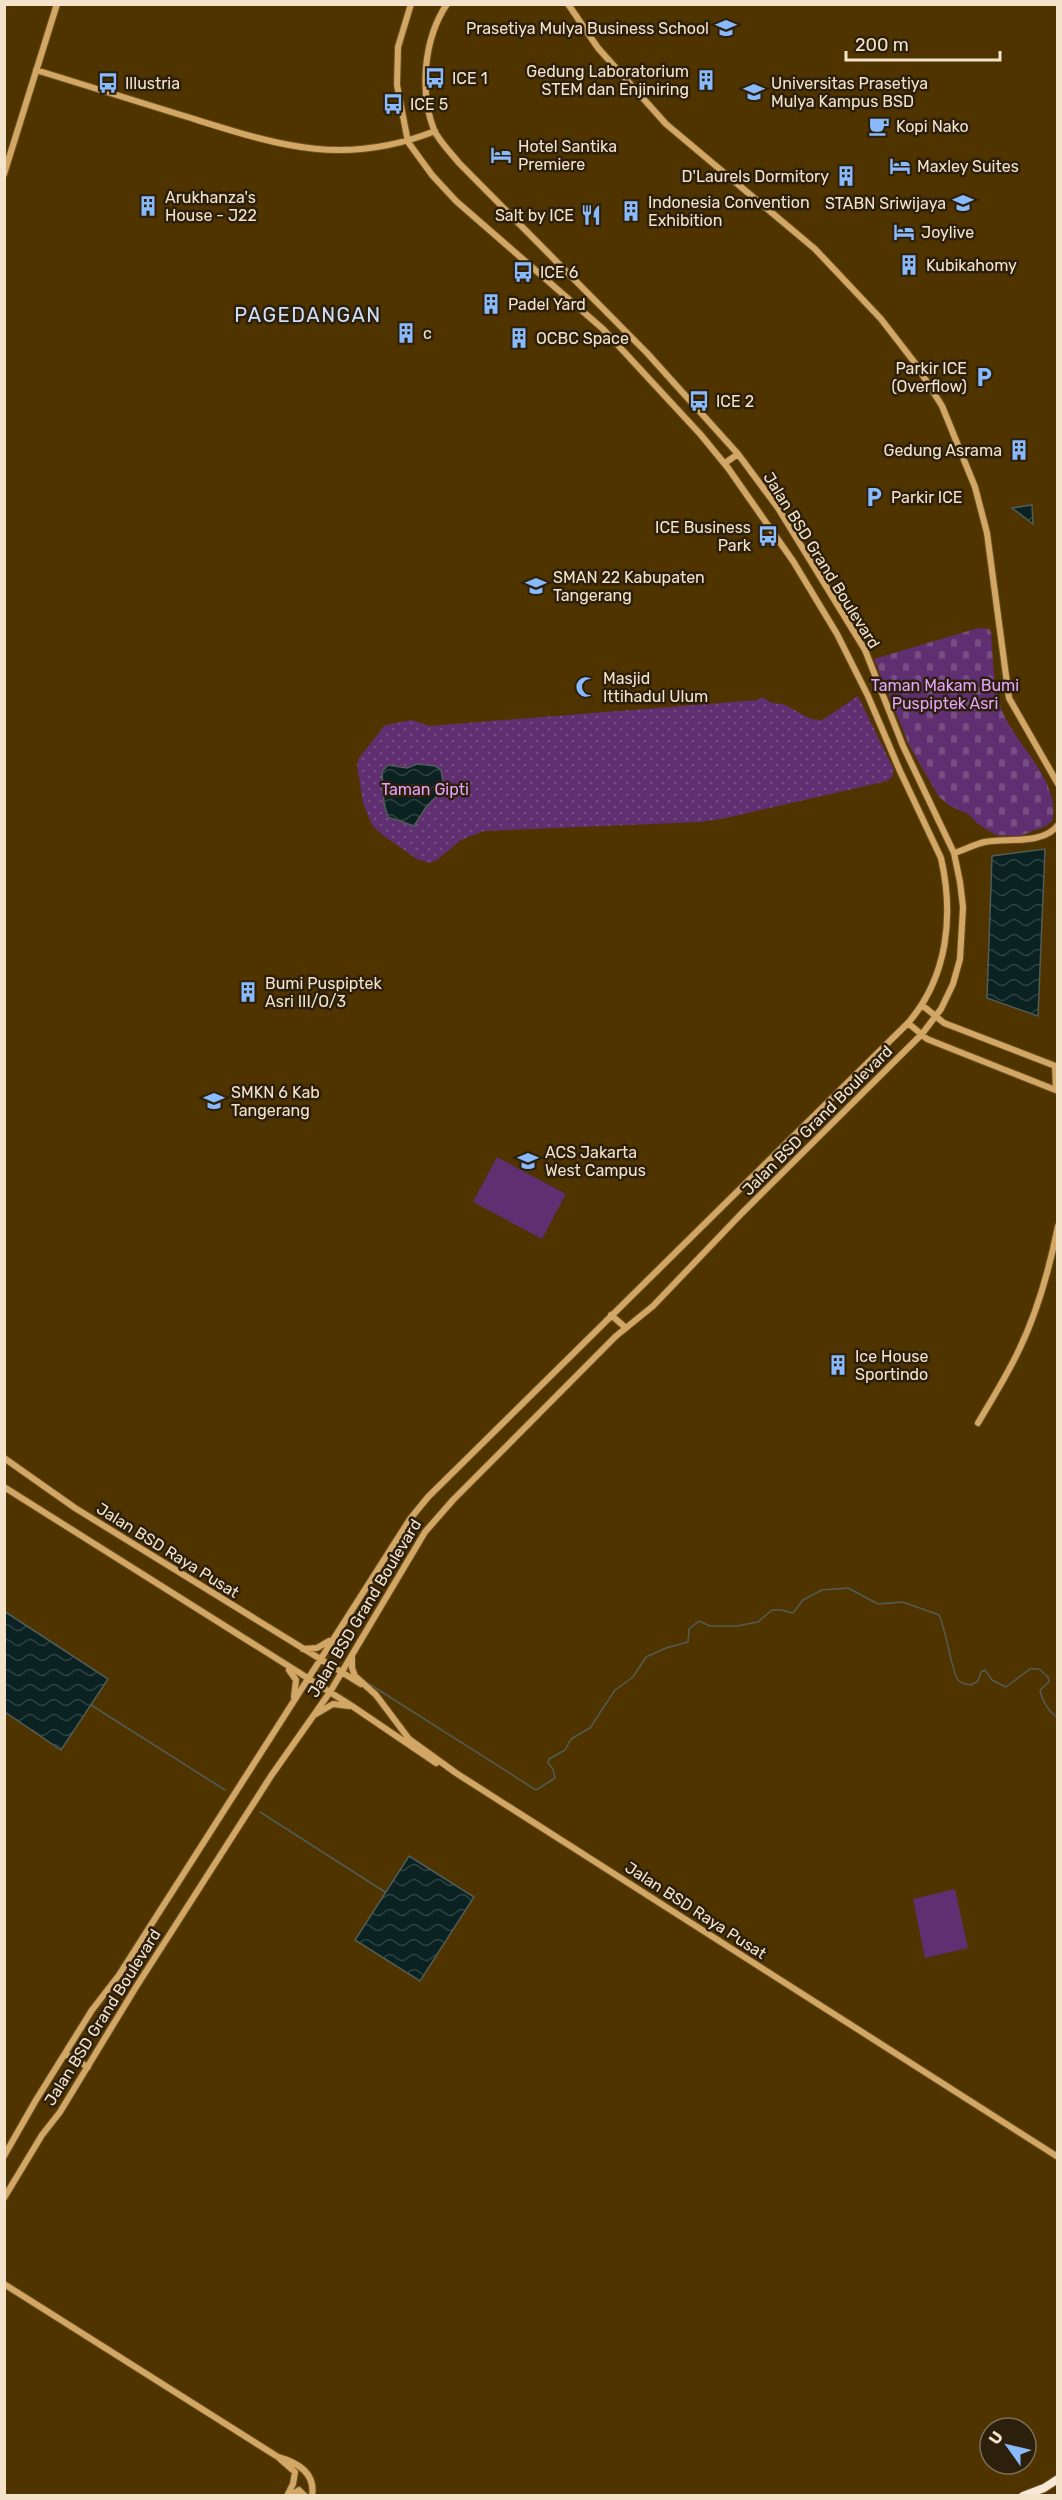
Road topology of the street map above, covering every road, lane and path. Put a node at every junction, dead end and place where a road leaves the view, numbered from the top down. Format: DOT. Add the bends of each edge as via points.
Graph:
graph roads {
  1 [pos="57,4"];
  2 [pos="411,4"];
  3 [pos="447,4"];
  4 [pos="568,4"];
  5 [pos="36,70"];
  6 [pos="435,131"];
  7 [pos="408,142"];
  8 [pos="4,174"];
  9 [pos="647,353"];
  10 [pos="635,363"];
  11 [pos="738,454"];
  12 [pos="725,463"];
  13 [pos="1058,784"];
  14 [pos="1058,825"];
  15 [pos="954,854"];
  16 [pos="922,1005"];
  17 [pos="936,1016"];
  18 [pos="908,1023"];
  19 [pos="921,1034"];
  20 [pos="1056,1067"];
  21 [pos="1057,1090"];
  22 [pos="1058,1226"];
  23 [pos="611,1315"];
  24 [pos="626,1328"];
  25 [pos="978,1423"];
  26 [pos="4,1458"];
  27 [pos="4,1486"];
  28 [pos="334,1637"];
  29 [pos="299,1648"];
  30 [pos="356,1649"];
  31 [pos="319,1661"];
  32 [pos="288,1668"];
  33 [pos="342,1673"];
  34 [pos="307,1680"];
  35 [pos="369,1688"];
  36 [pos="330,1692"];
  37 [pos="294,1701"];
  38 [pos="352,1706"];
  39 [pos="314,1715"];
  40 [pos="456,1773"];
  41 [pos="65,2054"];
  42 [pos="88,2067"];
  43 [pos="4,2156"];
  44 [pos="1058,2157"];
  45 [pos="4,2198"];
  46 [pos="4,2284"];
  47 [pos="278,2457"];
  48 [pos="1058,2479"];
  49 [pos="288,2496"];
  50 [pos="305,2496"];
  51 [pos="312,2496"];
  52 [pos="1023,2496"];
  1 -- 5 [label="main road"];
  2 -- 7 [label="main road, Jalan BSD Grand Boulevard" via="398,47 397,85"];
  3 -- 6 [label="main road, Jalan BSD Grand Boulevard" via="434,27 428,53 426,83"];
  4 -- 13 [label="main road" via="598,48 666,124 814,249 881,319 915,363 942,406 975,486 993,568 1011,705 1051,764"];
  5 -- 7 [label="main road" via="262,140 311,150 348,152"];
  5 -- 8 [label="main road"];
  6 -- 7 [label="main road"];
  6 -- 9 [label="main road, Jalan BSD Grand Boulevard" via="459,163"];
  7 -- 10 [label="main road, Jalan BSD Grand Boulevard" via="456,201 603,329"];
  9 -- 10 [label="main road"];
  9 -- 11 [label="main road, Jalan BSD Grand Boulevard"];
  10 -- 12 [label="main road, Jalan BSD Grand Boulevard"];
  11 -- 12 [label="main road"];
  11 -- 15 [label="main road, Jalan BSD Grand Boulevard" via="778,508 865,650 903,746"];
  12 -- 16 [label="main road, Jalan BSD Grand Boulevard" via="793,561 837,634 941,858 947,883 948,928 936,976"];
  14 -- 15 [label="main road" via="1044,835 984,842"];
  15 -- 17 [label="main road, Jalan BSD Grand Boulevard" via="963,907 961,950 953,984"];
  16 -- 17 [label="main road"];
  16 -- 18 [label="main road, Jalan BSD Grand Boulevard"];
  17 -- 19 [label="main road, Jalan BSD Grand Boulevard"];
  17 -- 20 [label="main road" via="944,1023"];
  18 -- 19 [label="main road"];
  18 -- 23 [label="main road, Jalan BSD Grand Boulevard"];
  19 -- 21 [label="main road"];
  19 -- 24 [label="main road, Jalan BSD Grand Boulevard" via="653,1306"];
  20 -- 21 [label="main road"];
  22 -- 25 [label="main road" via="1049,1269 1016,1358"];
  23 -- 24 [label="main road"];
  23 -- 28 [label="main road, Jalan BSD Grand Boulevard" via="428,1497"];
  24 -- 30 [label="main road, Jalan BSD Grand Boulevard" via="441,1511 424,1532"];
  26 -- 29 [label="main road, Jalan BSD Raya Pusat" via="75,1508"];
  27 -- 32 [label="main road"];
  28 -- 29 [label="main road" via="317,1648"];
  28 -- 31 [label="main road, Jalan BSD Grand Boulevard"];
  29 -- 31 [label="main road, Jalan BSD Raya Pusat"];
  30 -- 33 [label="main road, Jalan BSD Grand Boulevard"];
  30 -- 35 [label="main road" via="351,1668"];
  31 -- 33 [label="main road, Jalan BSD Raya Pusat"];
  31 -- 34 [label="main road, Jalan BSD Grand Boulevard"];
  32 -- 34 [label="main road"];
  32 -- 37 [label="main road" via="296,1680"];
  33 -- 35 [label="main road, Jalan BSD Raya Pusat"];
  33 -- 36 [label="main road, Jalan BSD Grand Boulevard"];
  34 -- 36 [label="main road"];
  34 -- 37 [label="main road, Jalan BSD Grand Boulevard"];
  35 -- 40 [label="main road" via="409,1739"];
  36 -- 38 [label="main road"];
  36 -- 39 [label="main road, Jalan BSD Grand Boulevard"];
  37 -- 41 [label="main road, Jalan BSD Grand Boulevard"];
  38 -- 39 [label="main road" via="333,1704"];
  38 -- 40 [label="main road"];
  39 -- 42 [label="main road, Jalan BSD Grand Boulevard" via="271,1776"];
  40 -- 44 [label="main road, Jalan BSD Raya Pusat"];
  41 -- 42 [label="main road"];
  41 -- 43 [label="main road, Jalan BSD Grand Boulevard"];
  42 -- 45 [label="main road, Jalan BSD Grand Boulevard"];
  46 -- 47 [label="main road"];
  47 -- 49 [label="main road" via="295,2472"];
  47 -- 51 [label="main road" via="304,2469 311,2481"];
  48 -- 52 [label="highway"];
  49 -- 50 [label="main road" via="299,2490"];
}
